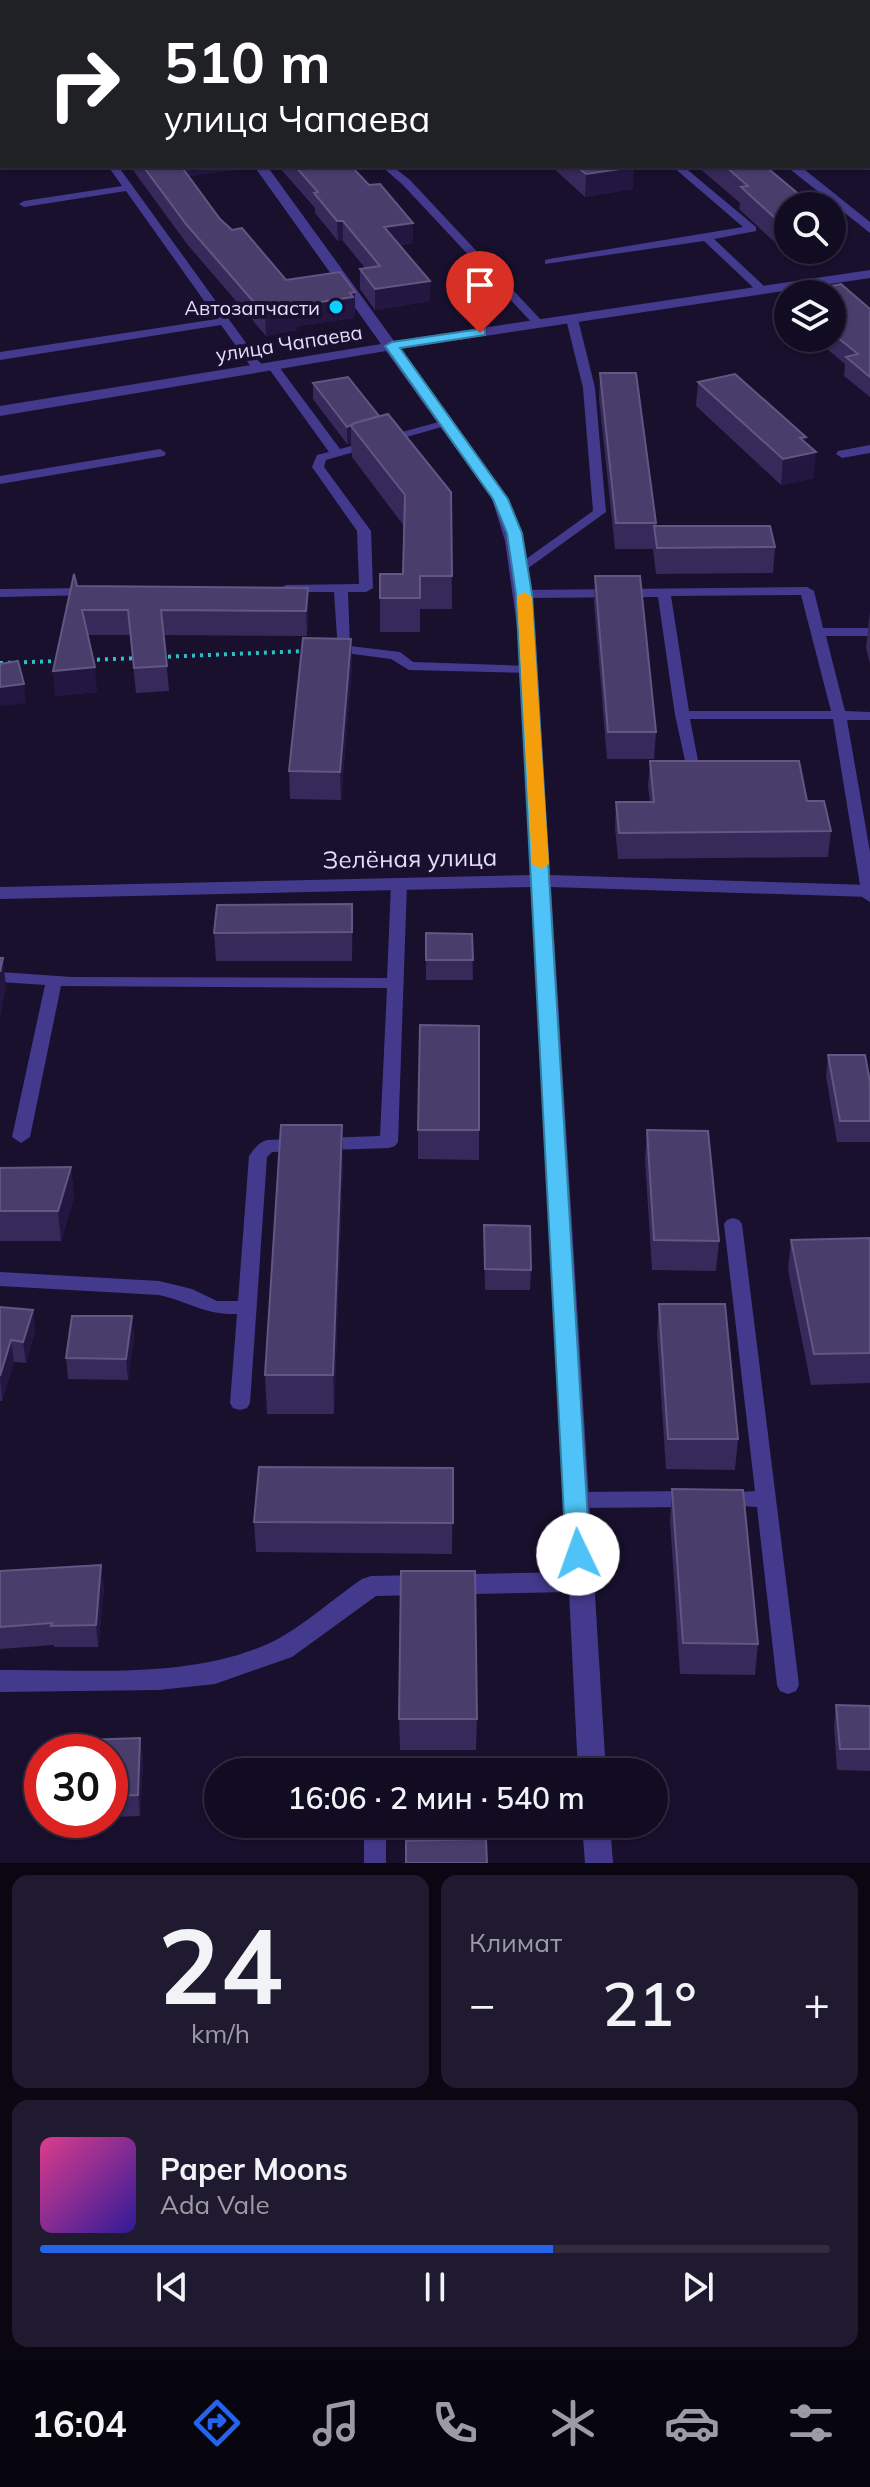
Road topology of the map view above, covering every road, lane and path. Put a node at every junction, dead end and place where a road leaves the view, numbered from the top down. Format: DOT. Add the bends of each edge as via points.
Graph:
graph roads {
  1 [pos="114,168"];
  2 [pos="261,168"];
  3 [pos="388,168"];
  4 [pos="679,168"];
  5 [pos="794,168"];
  6 [pos="128,188"];
  7 [pos="24,204"];
  8 [pos="870,229"];
  9 [pos="706,237"];
  10 [pos="549,262"];
  11 [pos="870,274"];
  12 [pos="762,290"];
  13 [pos="572,319"];
  14 [pos="224,321"];
  15 [pos="539,324"];
  16 [pos="392,346"];
  17 [pos="0,356"];
  18 [pos="265,367"];
  19 [pos="0,411"];
  20 [pos="446,424"];
  21 [pos="870,449"];
  22 [pos="160,453"];
  23 [pos="336,453"];
  24 [pos="842,454"];
  25 [pos="0,480"];
  26 [pos="520,570"];
  27 [pos="279,589"];
  28 [pos="341,589"];
  29 [pos="108,592"];
  30 [pos="664,592"];
  31 [pos="0,593"];
  32 [pos="524,594"];
  33 [pos="818,632"];
  34 [pos="870,632"];
  35 [pos="343,649"];
  36 [pos="156,657"];
  37 [pos="140,658"];
  38 [pos="78,660"];
  39 [pos="62,661"];
  40 [pos="0,663"];
  41 [pos="529,670"];
  42 [pos="682,715"];
  43 [pos="839,715"];
  44 [pos="870,716"];
  45 [pos="693,771"];
  46 [pos="542,881"];
  47 [pos="399,884"];
  48 [pos="0,893"];
  49 [pos="869,893"];
  50 [pos="0,977"];
  51 [pos="54,980"];
  52 [pos="395,983"];
  53 [pos="21,1137"];
  54 [pos="733,1224"];
  55 [pos="0,1279"];
  56 [pos="247,1307"];
  57 [pos="240,1403"];
  58 [pos="766,1499"];
  59 [pos="575,1500"];
  60 [pos="579,1582"];
  61 [pos="0,1681"];
  62 [pos="788,1685"];
  63 [pos="591,1758"];
  64 [pos="375,1838"];
  65 [pos="597,1838"];
  66 [pos="375,1863"];
  67 [pos="599,1863"];
  1 -- 6 [label="lane"];
  2 -- 16 [label="street"];
  3 -- 15 [label="lane"];
  4 -- 9 [label="lane" via="752,229"];
  5 -- 8 [label="street"];
  6 -- 7 [label="lane"];
  6 -- 14 [label="lane"];
  9 -- 10 [label="lane"];
  9 -- 12 [label="lane"];
  11 -- 12 [label="street, улица Чапаева"];
  12 -- 13 [label="street, улица Чапаева"];
  13 -- 15 [label="street, улица Чапаева"];
  13 -- 26 [label="lane" via="589,388 600,512"];
  14 -- 17 [label="lane"];
  14 -- 18 [label="lane"];
  15 -- 16 [label="street, улица Чапаева"];
  16 -- 18 [label="street, улица Чапаева"];
  16 -- 20 [label="street"];
  18 -- 19 [label="street, улица Чапаева"];
  18 -- 23 [label="lane"];
  20 -- 23 [label="lane"];
  20 -- 26 [label="street" via="500,499 514,533"];
  21 -- 24 [label="lane"];
  22 -- 25 [label="lane"];
  23 -- 28 [label="lane" via="321,458 318,467 364,531 366,588"];
  26 -- 32 [label="street"];
  27 -- 28 [label="lane"];
  28 -- 35 [label="lane"];
  29 -- 31 [label="lane"];
  30 -- 32 [label="lane"];
  30 -- 33 [label="lane" via="807,591"];
  30 -- 42 [label="lane"];
  32 -- 41 [label="street"];
  33 -- 34 [label="lane"];
  33 -- 43 [label="lane"];
  35 -- 36 [label="path"];
  35 -- 41 [label="lane" via="395,655 409,666"];
  37 -- 38 [label="path"];
  39 -- 40 [label="path"];
  41 -- 46 [label="street"];
  42 -- 43 [label="lane"];
  42 -- 45 [label="lane"];
  43 -- 44 [label="lane"];
  43 -- 49 [label="lane"];
  46 -- 47 [label="street, Зелёная улица"];
  46 -- 49 [label="street, Зелёная улица"];
  46 -- 59 [label="street"];
  47 -- 48 [label="street, Зелёная улица"];
  47 -- 52 [label="lane"];
  50 -- 51 [label="lane"];
  51 -- 52 [label="lane"];
  51 -- 53 [label="lane"];
  52 -- 56 [label="lane" via="389,1142 267,1146 258,1156"];
  54 -- 58 [label="lane"];
  55 -- 56 [label="lane" via="159,1288 215,1308"];
  56 -- 57 [label="lane"];
  58 -- 59 [label="lane"];
  58 -- 62 [label="lane"];
  59 -- 60 [label="street"];
  60 -- 61 [label="street" via="371,1586 283,1649 215,1673"];
  60 -- 63 [label="street"];
  64 -- 66 [label="lane"];
  65 -- 67 [label="street"];
}
